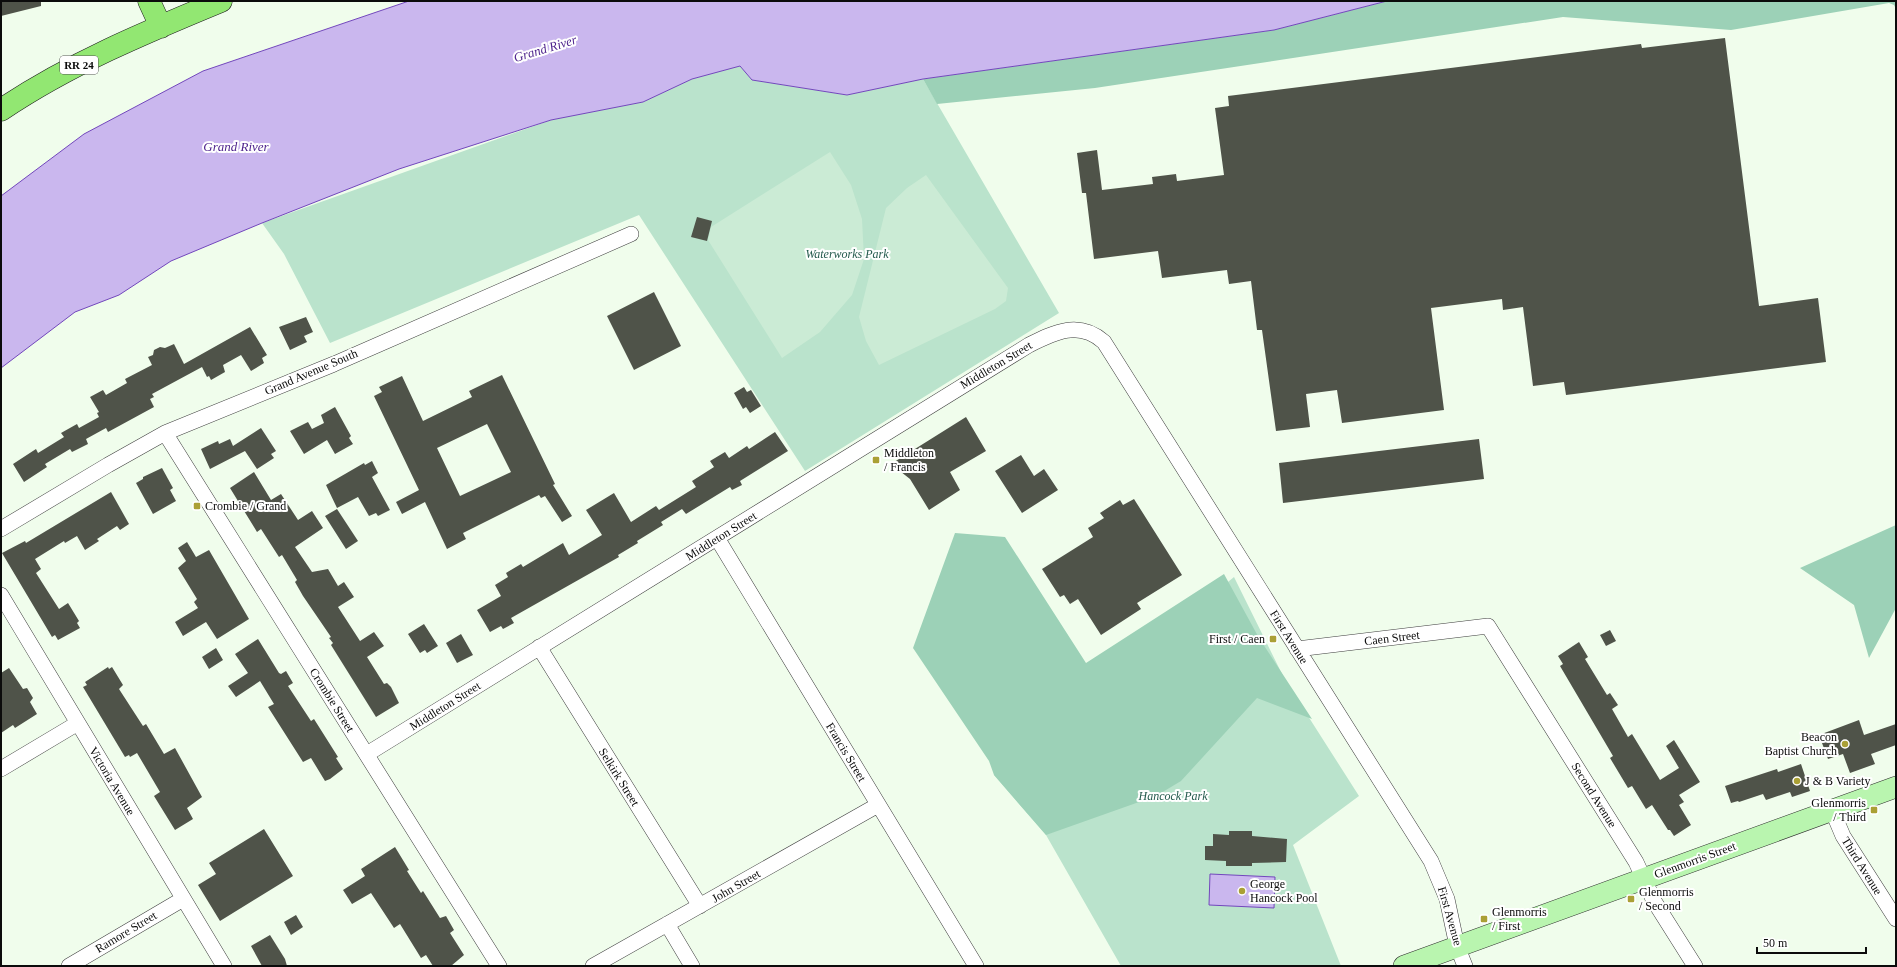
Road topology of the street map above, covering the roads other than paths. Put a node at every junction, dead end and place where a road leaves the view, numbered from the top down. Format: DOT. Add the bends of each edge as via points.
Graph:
graph roads {
  1 [pos="148,1"];
  2 [pos="221,1"];
  3 [pos="161,27"];
  4 [pos="1,110"];
  5 [pos="631,234"];
  6 [pos="1080,330"];
  7 [pos="165,433"];
  8 [pos="1,529"];
  9 [pos="716,538"];
  10 [pos="1,595"];
  11 [pos="1488,626"];
  12 [pos="539,647"];
  13 [pos="1297,649"];
  14 [pos="78,723"];
  15 [pos="367,754"];
  16 [pos="1,769"];
  17 [pos="1896,787"];
  18 [pos="878,805"];
  19 [pos="1832,810"];
  20 [pos="1644,879"];
  21 [pos="183,899"];
  22 [pos="700,906"];
  23 [pos="1896,920"];
  24 [pos="667,924"];
  25 [pos="1458,946"];
  26 [pos="69,966"];
  27 [pos="224,966"];
  28 [pos="499,966"];
  29 [pos="594,966"];
  30 [pos="692,966"];
  31 [pos="976,966"];
  32 [pos="1404,966"];
  33 [pos="1465,966"];
  34 [pos="1695,966"];
  1 -- 3 [label="main road"];
  2 -- 3 [label="main road, RR 24"];
  3 -- 4 [label="main road, RR 24" via="67,70"];
  5 -- 7 [label="street, Grand Avenue South" via="334,364"];
  6 -- 9 [label="street, Middleton Street" via="1060,332 1029,345"];
  6 -- 13 [label="street, First Avenue" via="1087,330 1104,342"];
  7 -- 8 [label="street, Grand Avenue South"];
  7 -- 15 [label="street, Crombie Street"];
  9 -- 12 [label="street, Middleton Street"];
  9 -- 18 [label="street, Francis Street"];
  10 -- 14 [label="street, Victoria Avenue"];
  11 -- 13 [label="street, Caen Street"];
  11 -- 20 [label="street, Second Avenue" via="1636,862"];
  12 -- 15 [label="street, Middleton Street"];
  12 -- 22 [label="street, Selkirk Street"];
  13 -- 25 [label="street, First Avenue" via="1431,861 1447,899"];
  14 -- 16 [label="street"];
  14 -- 21 [label="street, Victoria Avenue"];
  15 -- 28 [label="street, Crombie Street"];
  17 -- 19 [label="street, Glenmorris Street"];
  18 -- 22 [label="street, John Street"];
  18 -- 31 [label="street, Francis Street"];
  19 -- 20 [label="street, Glenmorris Street"];
  19 -- 23 [label="street, Third Avenue" via="1843,836"];
  20 -- 25 [label="street, Glenmorris Street"];
  20 -- 34 [label="street, Second Avenue" via="1654,901"];
  21 -- 26 [label="street, Ramore Street"];
  21 -- 27 [label="street, Victoria Avenue"];
  22 -- 24 [label="street, John Street"];
  24 -- 29 [label="street, John Street"];
  24 -- 30 [label="street"];
  25 -- 32 [label="street, Glenmorris Street"];
  25 -- 33 [label="street, First Avenue"];
}
